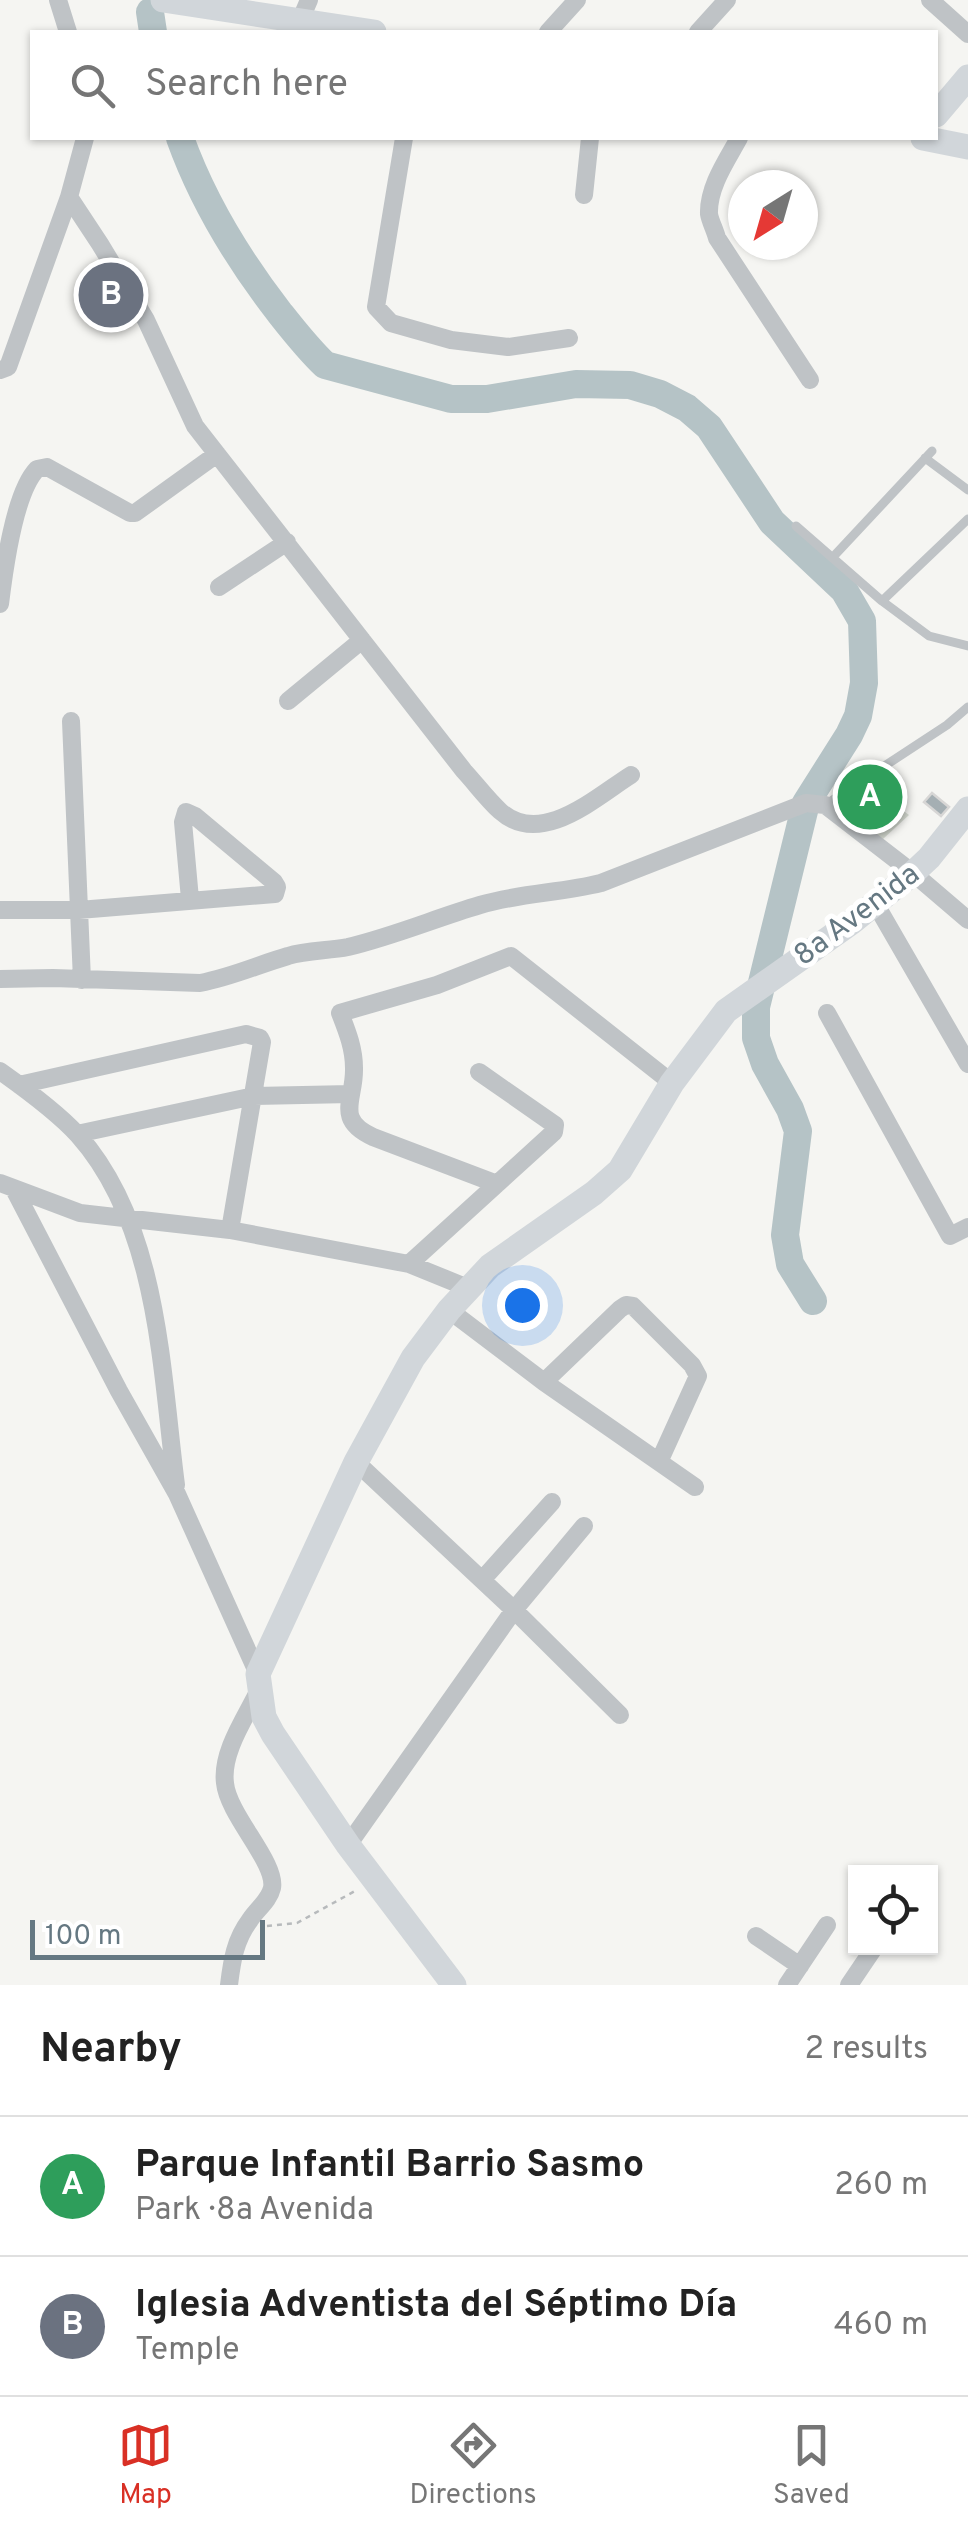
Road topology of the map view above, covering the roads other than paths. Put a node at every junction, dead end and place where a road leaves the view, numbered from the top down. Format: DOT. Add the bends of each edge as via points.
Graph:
graph roads {
  1 [pos="58,0"];
  2 [pos="577,0"];
  3 [pos="728,0"];
  4 [pos="930,0"];
  5 [pos="173,1"];
  6 [pos="305,10"];
  7 [pos="67,30"];
  8 [pos="368,30"];
  9 [pos="550,30"];
  10 [pos="700,30"];
  11 [pos="968,34"];
  12 [pos="968,77"];
  13 [pos="938,112"];
  14 [pos="84,140"];
  15 [pos="404,140"];
  16 [pos="590,140"];
  17 [pos="738,140"];
  18 [pos="933,140"];
  19 [pos="968,147"];
  20 [pos="584,195"];
  21 [pos="68,197"];
  22 [pos="569,338"];
  23 [pos="0,370"];
  24 [pos="810,380"];
  25 [pos="217,454"];
  26 [pos="968,490"];
  27 [pos="968,519"];
  28 [pos="796,526"];
  29 [pos="287,542"];
  30 [pos="833,557"];
  31 [pos="219,587"];
  32 [pos="882,601"];
  33 [pos="0,604"];
  34 [pos="362,640"];
  35 [pos="968,646"];
  36 [pos="288,701"];
  37 [pos="968,707"];
  38 [pos="70,721"];
  39 [pos="631,775"];
  40 [pos="825,805"];
  41 [pos="968,810"];
  42 [pos="913,873"];
  43 [pos="190,899"];
  44 [pos="874,903"];
  45 [pos="0,910"];
  46 [pos="79,910"];
  47 [pos="968,920"];
  48 [pos="0,979"];
  49 [pos="82,980"];
  50 [pos="827,1013"];
  51 [pos="968,1064"];
  52 [pos="0,1072"];
  53 [pos="479,1072"];
  54 [pos="672,1083"];
  55 [pos="19,1085"];
  56 [pos="351,1094"];
  57 [pos="254,1096"];
  58 [pos="77,1134"];
  59 [pos="497,1184"];
  60 [pos="7,1186"];
  61 [pos="127,1218"];
  62 [pos="968,1227"];
  63 [pos="230,1230"];
  64 [pos="409,1264"];
  65 [pos="468,1288"];
  66 [pos="448,1310"];
  67 [pos="544,1382"];
  68 [pos="356,1462"];
  69 [pos="659,1462"];
  70 [pos="695,1487"];
  71 [pos="177,1494"];
  72 [pos="552,1502"];
  73 [pos="584,1526"];
  74 [pos="482,1580"];
  75 [pos="514,1610"];
  76 [pos="258,1682"];
  77 [pos="620,1714"];
  78 [pos="348,1846"];
  79 [pos="827,1925"];
  80 [pos="756,1936"];
  81 [pos="869,1955"];
  82 [pos="800,1966"];
  83 [pos="229,1985"];
  84 [pos="454,1985"];
  85 [pos="787,1985"];
  86 [pos="849,1985"];
  1 -- 7 [label="street"];
  2 -- 9 [label="street"];
  3 -- 10 [label="street"];
  4 -- 11 [label="street"];
  5 -- 6 [label="street"];
  6 -- 8 [label="street"];
  12 -- 13 [label="street"];
  14 -- 21 [label="street"];
  15 -- 22 [label="street" via="376,306 391,323 451,340 508,347"];
  16 -- 20 [label="street"];
  17 -- 24 [label="street" via="714,188 709,215 717,238"];
  18 -- 19 [label="street"];
  21 -- 23 [label="street" via="8,367"];
  21 -- 25 [label="street" via="146,320 195,426"];
  25 -- 29 [label="street"];
  25 -- 33 [label="street" via="136,513 47,467 37,470 24,487"];
  26 -- 30 [label="lane" via="928,455"];
  27 -- 32 [label="lane"];
  28 -- 30 [label="lane"];
  29 -- 31 [label="street"];
  29 -- 34 [label="street"];
  30 -- 32 [label="lane"];
  32 -- 35 [label="lane" via="929,636"];
  34 -- 36 [label="street"];
  34 -- 39 [label="street" via="503,814 528,826 557,822"];
  37 -- 40 [label="lane"];
  38 -- 46 [label="street"];
  40 -- 42 [label="street"];
  40 -- 49 [label="street" via="806,803 601,882 482,904 220,979"];
  41 -- 42 [label="street, 8a Avenida"];
  42 -- 44 [label="street, 8a Avenida"];
  42 -- 47 [label="street"];
  43 -- 43 [label="street" via="186,812 277,887 275,894"];
  43 -- 46 [label="street"];
  44 -- 51 [label="street"];
  44 -- 54 [label="street, 8a Avenida" via="726,1012"];
  45 -- 46 [label="street"];
  46 -- 49 [label="street"];
  48 -- 49 [label="street"];
  50 -- 62 [label="street" via="950,1236"];
  52 -- 55 [label="street"];
  53 -- 59 [label="street" via="554,1126"];
  54 -- 56 [label="street" via="511,956 340,1013 352,1044"];
  54 -- 65 [label="street, 8a Avenida" via="620,1170"];
  55 -- 57 [label="street" via="246,1034 262,1042"];
  55 -- 58 [label="street"];
  56 -- 57 [label="street"];
  56 -- 59 [label="street" via="349,1115 364,1133"];
  57 -- 58 [label="street"];
  57 -- 63 [label="street"];
  58 -- 61 [label="street"];
  59 -- 64 [label="street"];
  60 -- 61 [label="street" via="80,1214"];
  60 -- 71 [label="street"];
  61 -- 63 [label="street"];
  61 -- 71 [label="street" via="153,1302"];
  63 -- 64 [label="street"];
  64 -- 65 [label="street"];
  65 -- 66 [label="street, 8a Avenida"];
  66 -- 67 [label="street"];
  66 -- 68 [label="street, 8a Avenida"];
  67 -- 69 [label="street"];
  67 -- 69 [label="street" via="620,1309 633,1306 698,1376"];
  68 -- 74 [label="street"];
  68 -- 76 [label="street, 8a Avenida"];
  69 -- 70 [label="street"];
  71 -- 76 [label="street"];
  72 -- 74 [label="street"];
  73 -- 75 [label="street"];
  74 -- 75 [label="street"];
  75 -- 77 [label="street"];
  75 -- 78 [label="street"];
  76 -- 78 [label="street" via="273,1734"];
  76 -- 83 [label="street" via="227,1756 224,1784 270,1870 272,1887 233,1949"];
  78 -- 84 [label="street"];
  79 -- 82 [label="street"];
  80 -- 82 [label="street"];
  81 -- 86 [label="street"];
  82 -- 85 [label="street"];
}
